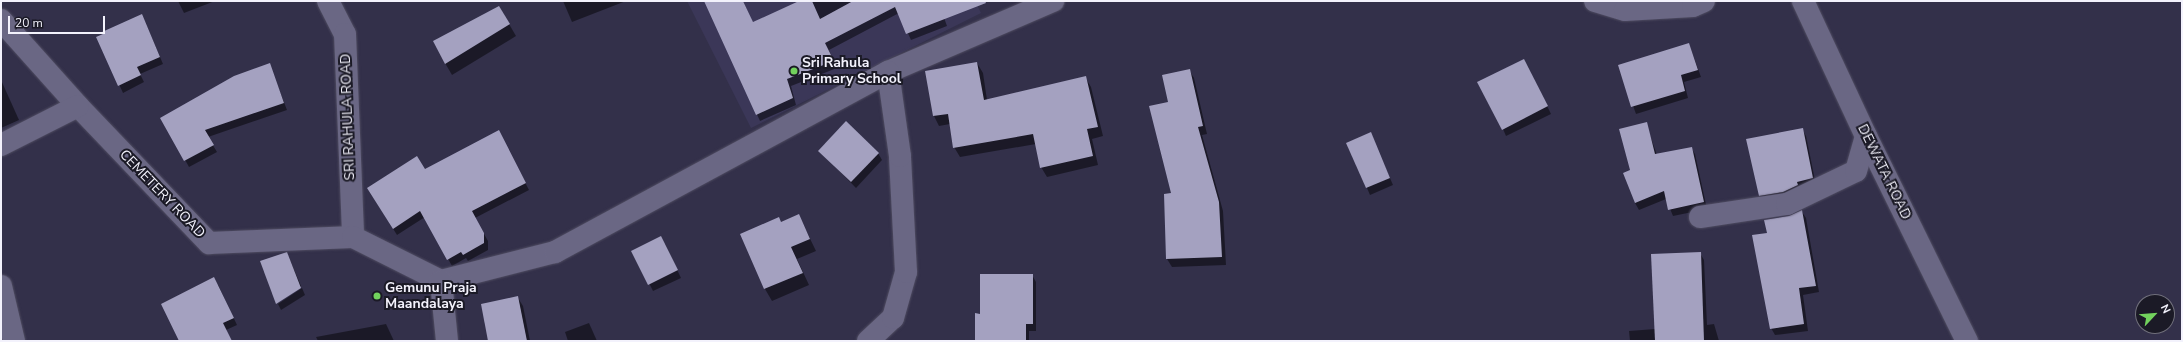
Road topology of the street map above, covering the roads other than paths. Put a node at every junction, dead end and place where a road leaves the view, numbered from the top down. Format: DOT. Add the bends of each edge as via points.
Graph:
graph roads {
  1 [pos="328,1"];
  2 [pos="1053,1"];
  3 [pos="1595,1"];
  4 [pos="1704,1"];
  5 [pos="1803,1"];
  6 [pos="1,20"];
  7 [pos="888,72"];
  8 [pos="78,106"];
  9 [pos="1866,136"];
  10 [pos="1,145"];
  11 [pos="1700,217"];
  12 [pos="353,237"];
  13 [pos="441,281"];
  14 [pos="1,286"];
  15 [pos="14,341"];
  16 [pos="447,341"];
  17 [pos="868,341"];
  18 [pos="1967,341"];
  1 -- 12 [label="street, SRI RAHULA ROAD" via="345,34"];
  2 -- 7 [label="street"];
  3 -- 4 [label="street" via="1625,10 1693,6"];
  5 -- 9 [label="street, DEWATA ROAD"];
  6 -- 8 [label="street, CEMETERY ROAD"];
  7 -- 13 [label="street" via="555,252"];
  7 -- 17 [label="street" via="900,156 906,272 893,318"];
  8 -- 10 [label="street"];
  8 -- 12 [label="street, CEMETERY ROAD" via="209,243"];
  9 -- 11 [label="street" via="1856,171 1787,204"];
  9 -- 18 [label="street, DEWATA ROAD"];
  12 -- 13 [label="street, CEMETERY ROAD"];
  13 -- 16 [label="street"];
  14 -- 15 [label="street"];
}
